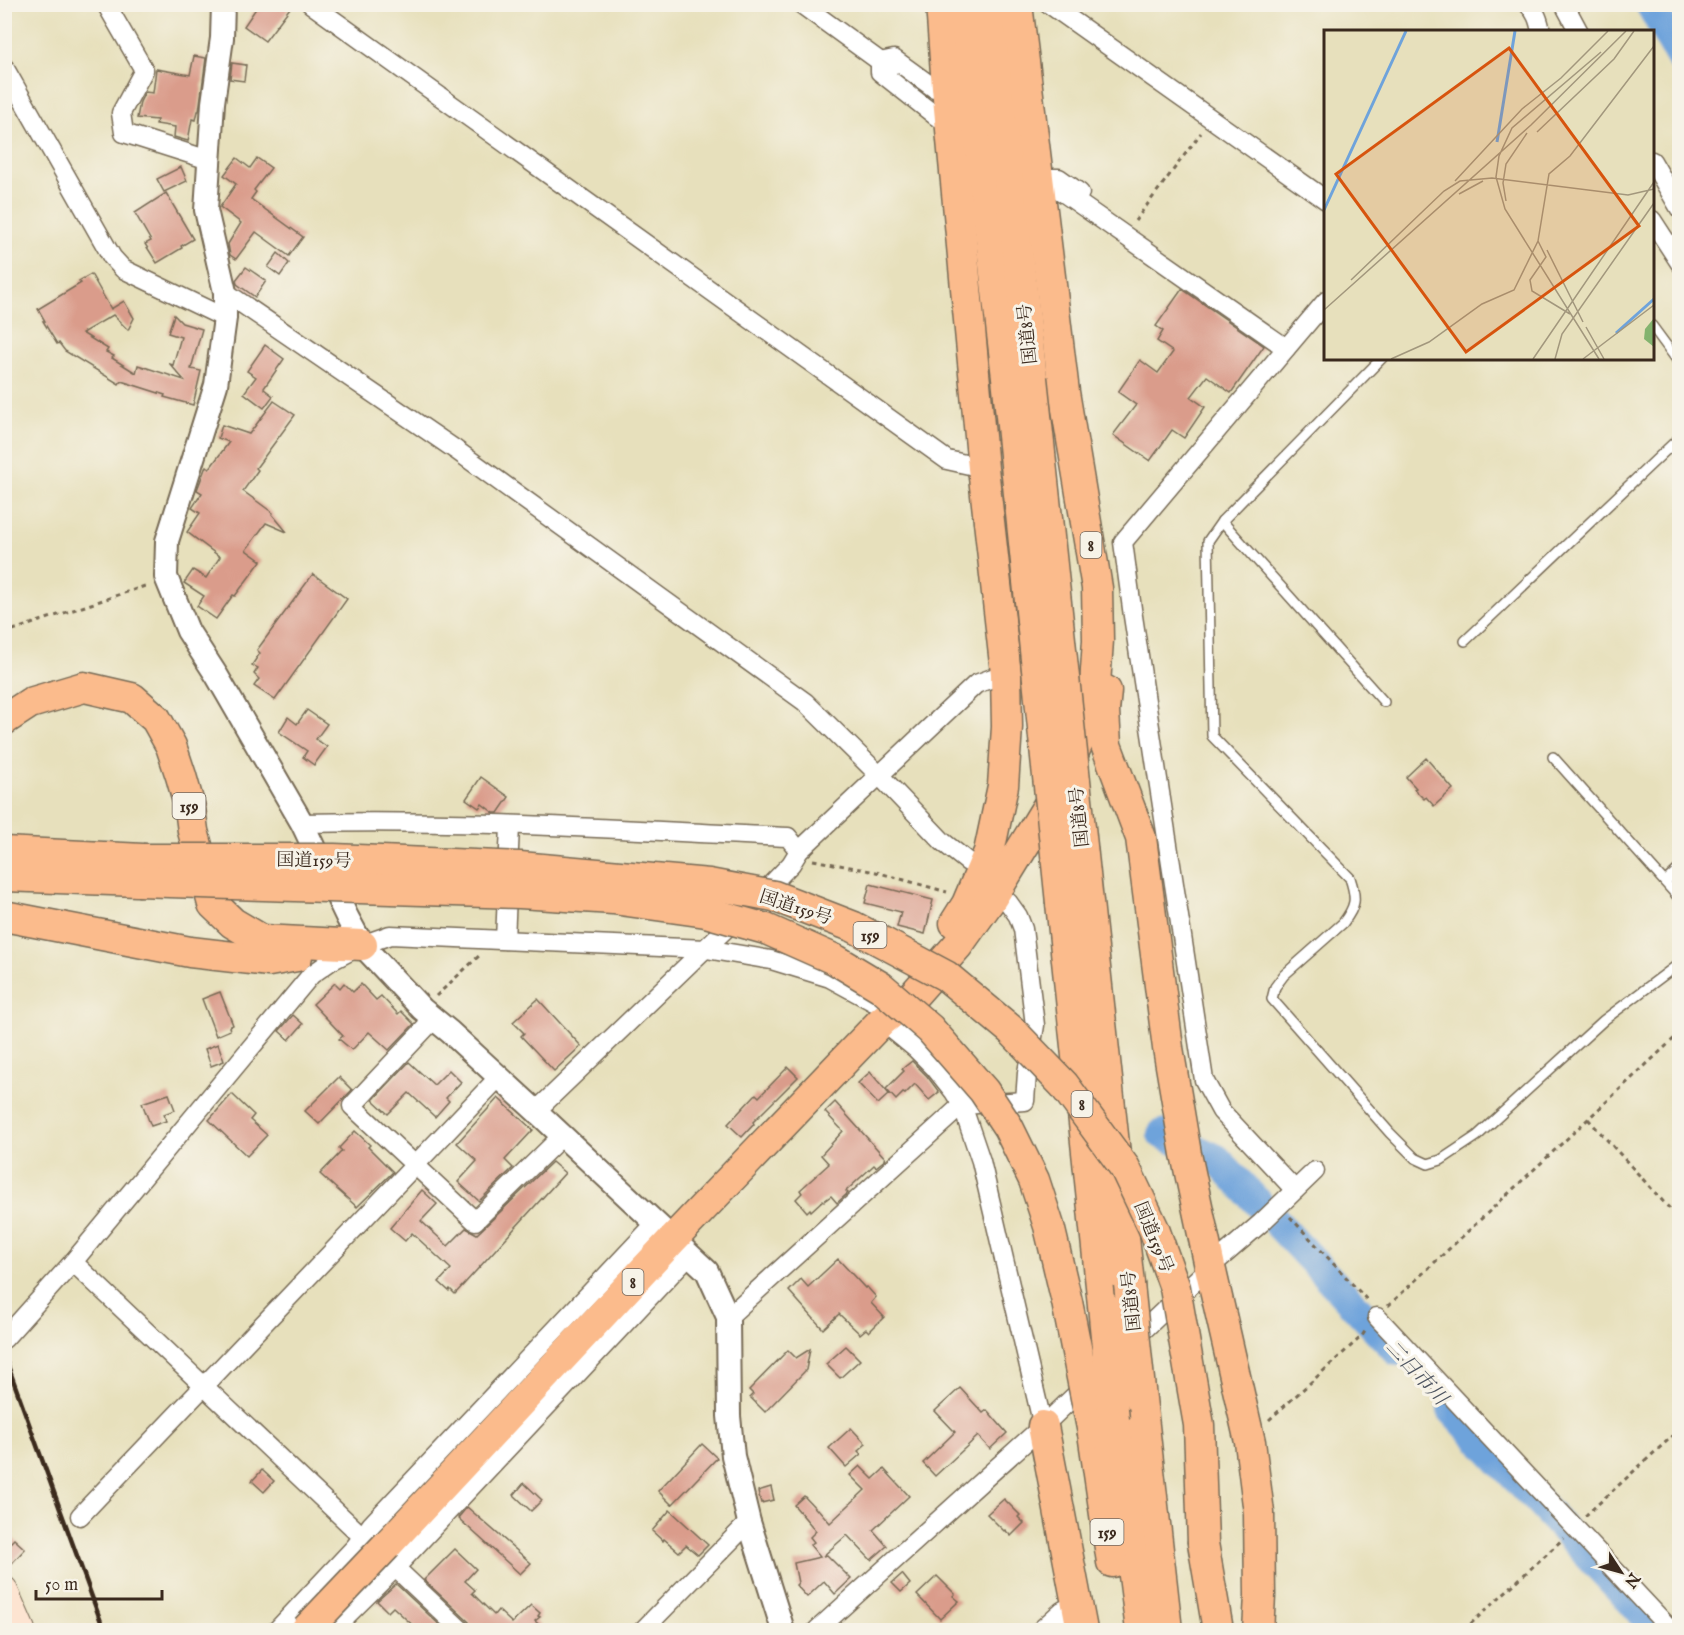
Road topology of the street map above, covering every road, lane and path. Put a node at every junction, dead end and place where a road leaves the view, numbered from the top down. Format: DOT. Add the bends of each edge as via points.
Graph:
graph roads {
  1 [pos="106,4"];
  2 [pos="223,4"];
  3 [pos="311,4"];
  4 [pos="801,4"];
  5 [pos="941,4"];
  6 [pos="964,4"];
  7 [pos="989,4"];
  8 [pos="1017,4"];
  9 [pos="1049,4"];
  10 [pos="1528,4"];
  11 [pos="1564,4"];
  12 [pos="1541,30"];
  13 [pos="1578,30"];
  14 [pos="880,62"];
  15 [pos="4,67"];
  16 [pos="936,91"];
  17 [pos="950,116"];
  18 [pos="1212,119"];
  19 [pos="209,160"];
  20 [pos="1654,164"];
  21 [pos="1047,192"];
  22 [pos="1324,199"];
  23 [pos="1680,209"];
  24 [pos="1103,221"];
  25 [pos="1654,222"];
  26 [pos="1124,236"];
  27 [pos="1680,263"];
  28 [pos="225,292"];
  29 [pos="1324,303"];
  30 [pos="225,318"];
  31 [pos="1654,327"];
  32 [pos="1286,348"];
  33 [pos="1380,360"];
  34 [pos="1680,364"];
  35 [pos="1019,377"];
  36 [pos="1680,437"];
  37 [pos="983,468"];
  38 [pos="1222,521"];
  39 [pos="166,577"];
  40 [pos="1097,588"];
  41 [pos="4,633"];
  42 [pos="1465,641"];
  43 [pos="1006,673"];
  44 [pos="1384,702"];
  45 [pos="4,720"];
  46 [pos="1553,757"];
  47 [pos="879,775"];
  48 [pos="302,823"];
  49 [pos="510,825"];
  50 [pos="799,851"];
  51 [pos="4,852"];
  52 [pos="968,862"];
  53 [pos="1680,868"];
  54 [pos="140,870"];
  55 [pos="4,876"];
  56 [pos="1665,882"];
  57 [pos="207,883"];
  58 [pos="954,894"];
  59 [pos="1680,899"];
  60 [pos="1008,902"];
  61 [pos="1075,902"];
  62 [pos="4,916"];
  63 [pos="501,940"];
  64 [pos="362,945"];
  65 [pos="706,949"];
  66 [pos="1680,963"];
  67 [pos="878,1011"];
  68 [pos="428,1014"];
  69 [pos="1680,1033"];
  70 [pos="499,1077"];
  71 [pos="962,1105"];
  72 [pos="536,1111"];
  73 [pos="1588,1118"];
  74 [pos="562,1136"];
  75 [pos="415,1165"];
  76 [pos="1315,1171"];
  77 [pos="1295,1190"];
  78 [pos="1279,1205"];
  79 [pos="1680,1220"];
  80 [pos="672,1240"];
  81 [pos="73,1262"];
  82 [pos="1210,1267"];
  83 [pos="728,1317"];
  84 [pos="1372,1322"];
  85 [pos="4,1339"];
  86 [pos="204,1386"];
  87 [pos="1043,1426"];
  88 [pos="1104,1426"];
  89 [pos="1680,1429"];
  90 [pos="1250,1442"];
  91 [pos="80,1516"];
  92 [pos="749,1522"];
  93 [pos="1569,1532"];
  94 [pos="1203,1543"];
  95 [pos="382,1550"];
  96 [pos="4,1589"];
  97 [pos="1080,1617"];
  98 [pos="4,1623"];
  99 [pos="7,1630"];
  100 [pos="22,1630"];
  101 [pos="277,1630"];
  102 [pos="306,1630"];
  103 [pos="332,1630"];
  104 [pos="461,1630"];
  105 [pos="643,1630"];
  106 [pos="783,1630"];
  107 [pos="817,1630"];
  108 [pos="1041,1630"];
  109 [pos="1122,1630"];
  110 [pos="1141,1630"];
  111 [pos="1167,1630"];
  112 [pos="1207,1630"];
  113 [pos="1218,1630"];
  114 [pos="1258,1630"];
  115 [pos="1464,1630"];
  116 [pos="1671,1630"];
  1 -- 19 [label="street" via="144,70 121,113 124,134"];
  2 -- 19 [label="street"];
  3 -- 37 [label="street" via="947,460"];
  4 -- 14 [label="street"];
  5 -- 16 [label="highway, 8"];
  6 -- 35 [label="highway, 国道8号 / 8"];
  7 -- 35 [label="highway, 国道8号 / 8"];
  8 -- 21 [label="highway, 8"];
  9 -- 18 [label="street"];
  10 -- 12 [label="street"];
  11 -- 13 [label="street"];
  14 -- 16 [label="street" via="894,59"];
  14 -- 17 [label="street" via="880,72 937,117"];
  15 -- 30 [label="street" via="112,257 123,268"];
  16 -- 17 [label="highway, 8"];
  17 -- 37 [label="highway, 8"];
  18 -- 22 [label="street"];
  18 -- 26 [label="path"];
  19 -- 28 [label="street" via="206,210"];
  20 -- 23 [label="street"];
  21 -- 24 [label="street" via="1091,225"];
  21 -- 24 [label="street" via="1059,178 1104,209"];
  21 -- 40 [label="highway, 8" via="1064,392"];
  24 -- 26 [label="street"];
  25 -- 27 [label="street"];
  26 -- 32 [label="street"];
  28 -- 30 [label="street"];
  28 -- 47 [label="street" via="456,450 805,702"];
  29 -- 32 [label="street"];
  30 -- 39 [label="street" via="216,385 167,541"];
  31 -- 34 [label="lane"];
  32 -- 77 [label="street" via="1123,542 1204,1080 1221,1112"];
  33 -- 38 [label="lane"];
  35 -- 61 [label="highway, 国道8号 / 8, bridge"];
  36 -- 42 [label="lane"];
  37 -- 43 [label="highway, 8"];
  38 -- 44 [label="lane"];
  38 -- 66 [label="lane" via="1208,541 1212,736 1350,879 1355,895 1351,913 1284,975 1272,999 1414,1158 1428,1164 1441,1160 1477,1136 1604,1020"];
  39 -- 41 [label="path"];
  39 -- 48 [label="street" via="188,631"];
  40 -- 67 [label="highway, 8" via="1095,685 1083,731 1056,793 958,945 912,997"];
  40 -- 82 [label="highway" via="1108,638 1106,745 1141,838 1168,1048"];
  43 -- 47 [label="street" via="976,684"];
  43 -- 67 [label="highway, 8" via="1003,786 989,852 967,904 944,941 905,989"];
  45 -- 57 [label="highway, 159" via="30,703 84,687 132,698 156,719 171,746"];
  46 -- 56 [label="lane"];
  47 -- 50 [label="street"];
  47 -- 52 [label="street" via="943,842"];
  48 -- 49 [label="street"];
  48 -- 64 [label="street"];
  49 -- 50 [label="street" via="788,837"];
  49 -- 63 [label="street"];
  50 -- 58 [label="path" via="813,860 876,872"];
  50 -- 65 [label="street" via="791,864"];
  51 -- 54 [label="highway, 国道159号 / 159"];
  53 -- 56 [label="lane"];
  54 -- 55 [label="highway, 国道159号 / 159"];
  54 -- 57 [label="highway, 国道159号 / 159, bridge"];
  54 -- 94 [label="highway, 国道159号 / 159, bridge" via="334,859 509,866 709,885 774,896 854,927 946,976 1011,1030 1064,1085 1125,1168 1154,1229 1175,1288 1199,1425"];
  56 -- 59 [label="lane"];
  57 -- 64 [label="highway, 159" via="213,904 232,923 262,940"];
  57 -- 88 [label="highway, 国道159号 / 159, bridge" via="520,893 613,899 706,912 776,934 836,960 881,987 930,1029 984,1091 1008,1127 1034,1180 1049,1226"];
  60 -- 71 [label="street" via="1023,928 1035,1024 1024,1101"];
  61 -- 88 [label="highway, 国道8号 / 8, bridge" via="1103,1305"];
  61 -- 111 [label="highway, 国道8号 / 8, bridge" via="1129,1284"];
  62 -- 64 [label="highway" via="189,952 270,961"];
  63 -- 64 [label="street" via="390,935"];
  63 -- 65 [label="street"];
  63 -- 68 [label="path"];
  64 -- 68 [label="street"];
  64 -- 81 [label="street" via="310,975"];
  65 -- 67 [label="street" via="771,960 831,978"];
  65 -- 72 [label="street"];
  67 -- 71 [label="street" via="935,1068"];
  67 -- 80 [label="highway, 8"];
  68 -- 70 [label="street"];
  68 -- 75 [label="street" via="352,1106"];
  69 -- 73 [label="path"];
  70 -- 72 [label="street"];
  70 -- 75 [label="street"];
  71 -- 83 [label="street"];
  71 -- 87 [label="street" via="981,1161"];
  72 -- 74 [label="street"];
  73 -- 79 [label="path"];
  73 -- 84 [label="path"];
  74 -- 75 [label="street" via="475,1221"];
  74 -- 80 [label="street"];
  75 -- 86 [label="street"];
  76 -- 77 [label="street"];
  77 -- 78 [label="street"];
  78 -- 82 [label="street"];
  78 -- 84 [label="path" via="1374,1308"];
  80 -- 83 [label="street" via="707,1271"];
  80 -- 95 [label="highway, 8"];
  80 -- 95 [label="street" via="483,1468"];
  80 -- 95 [label="street" via="372,1525"];
  81 -- 85 [label="street"];
  81 -- 86 [label="street"];
  82 -- 87 [label="street"];
  82 -- 90 [label="highway"];
  83 -- 92 [label="street" via="732,1446"];
  84 -- 90 [label="path"];
  84 -- 93 [label="street"];
  86 -- 91 [label="street"];
  86 -- 95 [label="street"];
  87 -- 97 [label="highway"];
  87 -- 107 [label="street"];
  88 -- 109 [label="highway, 国道159号 / 159"];
  88 -- 110 [label="highway, 国道8号 / 8"];
  89 -- 93 [label="path"];
  90 -- 114 [label="highway" via="1259,1513"];
  92 -- 105 [label="street"];
  92 -- 106 [label="street"];
  93 -- 115 [label="path"];
  93 -- 116 [label="street"];
  94 -- 112 [label="highway, 国道159号 / 159"];
  94 -- 113 [label="highway"];
  95 -- 101 [label="street" via="355,1547"];
  95 -- 102 [label="highway, 8, bridge"];
  95 -- 103 [label="street"];
  95 -- 104 [label="street"];
  96 -- 100 [label="main road"];
  97 -- 108 [label="street" via="1062,1611"];
  98 -- 99 [label="main road"];
}
